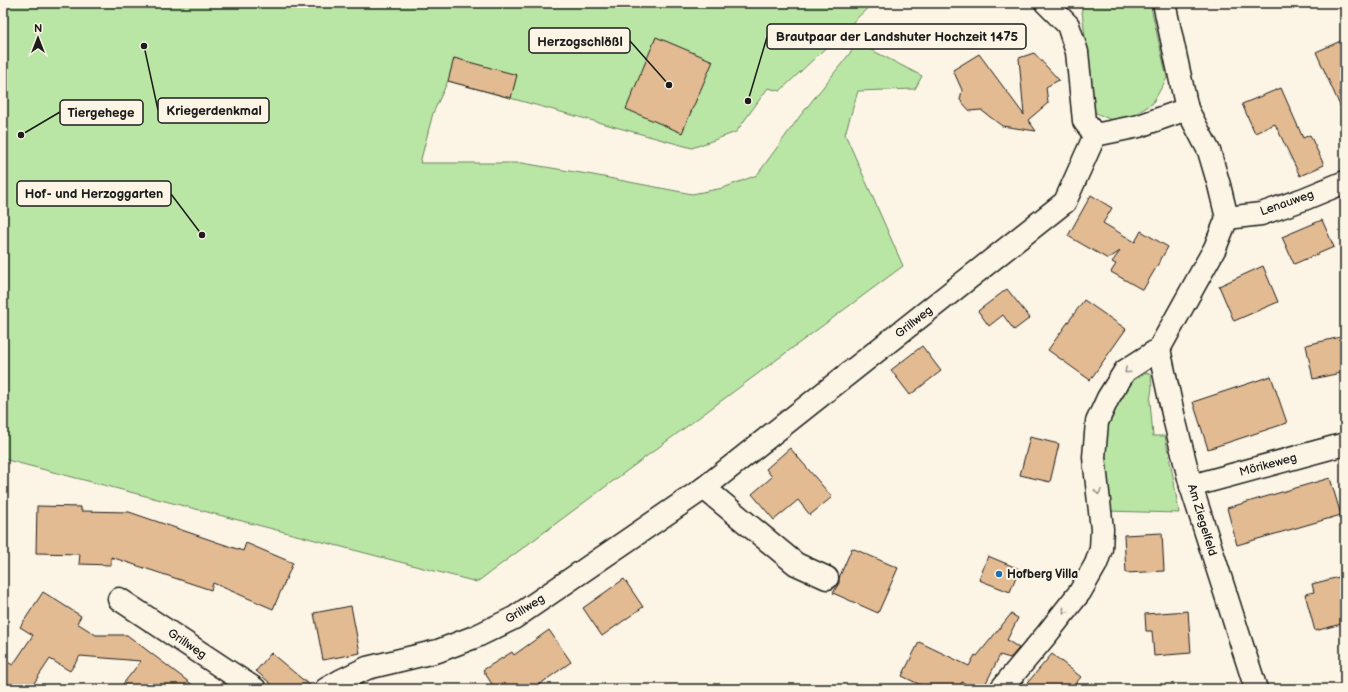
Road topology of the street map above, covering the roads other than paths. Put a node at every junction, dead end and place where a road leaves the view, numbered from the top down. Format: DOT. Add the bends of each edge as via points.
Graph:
graph roads {
  1 [pos="1046,3"];
  2 [pos="1164,3"];
  3 [pos="1187,109"];
  4 [pos="1095,135"];
  5 [pos="1345,182"];
  6 [pos="1227,218"];
  7 [pos="1159,349"];
  8 [pos="1345,444"];
  9 [pos="1191,486"];
  10 [pos="704,488"];
  11 [pos="827,578"];
  12 [pos="119,599"];
  13 [pos="255,689"];
  14 [pos="326,689"];
  15 [pos="1001,689"];
  16 [pos="1256,689"];
  1 -- 4 [label="street" via="1068,25 1077,52 1084,121"];
  2 -- 3 [label="street"];
  3 -- 4 [label="street" via="1139,126"];
  3 -- 6 [label="street" via="1209,151"];
  4 -- 10 [label="street, Grillweg" via="1066,202"];
  5 -- 6 [label="street, Lenauweg" via="1261,214"];
  6 -- 7 [label="street" via="1215,248"];
  7 -- 9 [label="street, Am Ziegelfeld"];
  7 -- 15 [label="street, one-way" via="1125,371 1097,422 1094,457 1102,529 1101,549 1096,564 1080,592"];
  8 -- 9 [label="street, Mörikeweg"];
  9 -- 16 [label="street, Am Ziegelfeld"];
  10 -- 11 [label="street" via="796,564"];
  10 -- 14 [label="street, Grillweg" via="514,618 438,651 367,668"];
  12 -- 13 [label="street, Grillweg"];
}
